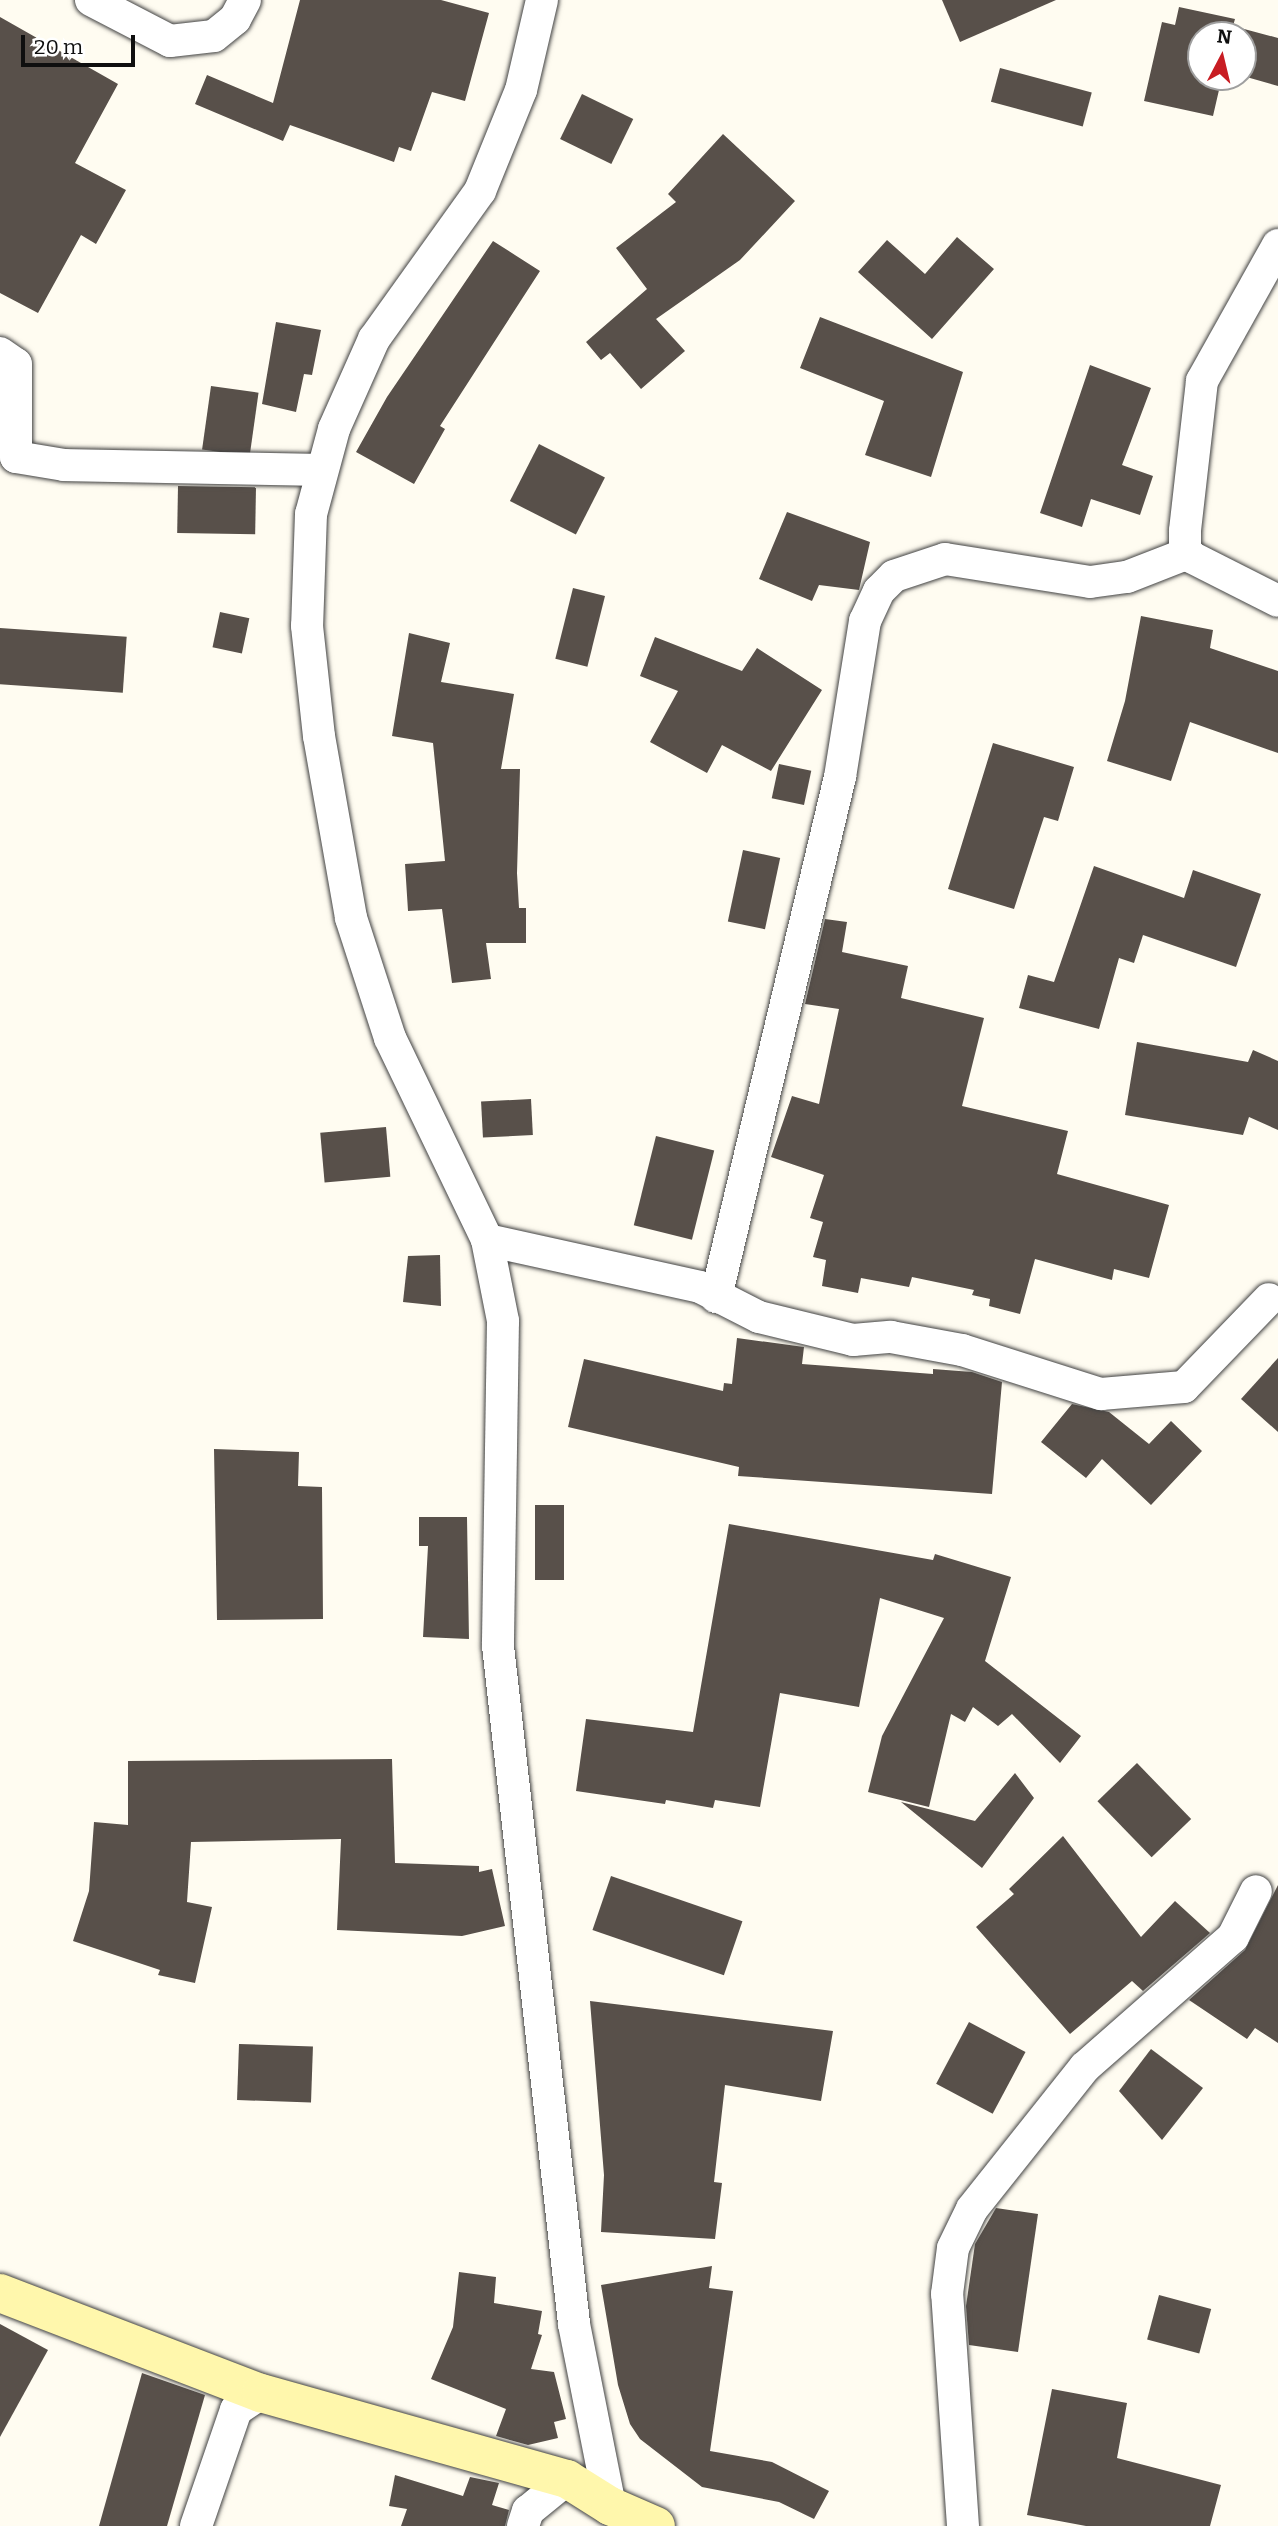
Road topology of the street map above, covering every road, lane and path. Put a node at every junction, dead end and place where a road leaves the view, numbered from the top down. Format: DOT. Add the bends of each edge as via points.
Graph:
graph roads {
  1 [pos="91,0"];
  2 [pos="245,0"];
  3 [pos="542,0"];
  4 [pos="1278,245"];
  5 [pos="0,354"];
  6 [pos="320,470"];
  7 [pos="1186,554"];
  8 [pos="1278,601"];
  9 [pos="487,1240"];
  10 [pos="716,1297"];
  11 [pos="1269,1299"];
  12 [pos="1256,1891"];
  13 [pos="0,2293"];
  14 [pos="261,2393"];
  15 [pos="567,2479"];
  16 [pos="610,2506"];
  17 [pos="196,2526"];
  18 [pos="523,2526"];
  19 [pos="656,2526"];
  20 [pos="963,2526"];
  1 -- 2 [label="street" via="170,41 214,36 235,19"];
  3 -- 6 [label="street" via="521,90 480,191 374,339"];
  4 -- 7 [label="street" via="1202,381 1187,491"];
  5 -- 6 [label="street" via="16,364 16,457 64,465"];
  6 -- 9 [label="street" via="310,514 307,626 319,736 351,918 390,1038"];
  7 -- 8 [label="street"];
  7 -- 10 [label="street" via="1127,578 1090,582 945,559 894,576 879,591 865,621 840,777"];
  9 -- 10 [label="street" via="700,1287"];
  9 -- 16 [label="street" via="503,1321 498,1646 574,2324"];
  10 -- 11 [label="street" via="759,1317 853,1340 891,1338 962,1350 1101,1394 1184,1387"];
  12 -- 20 [label="street" via="1233,1937 1085,2067 972,2209 953,2248 947,2294"];
  13 -- 14 [label="street"];
  14 -- 15 [label="street"];
  14 -- 17 [label="street" via="236,2410"];
  15 -- 16 [label="street"];
  15 -- 18 [label="street" via="528,2511"];
  16 -- 19 [label="street"];
}
